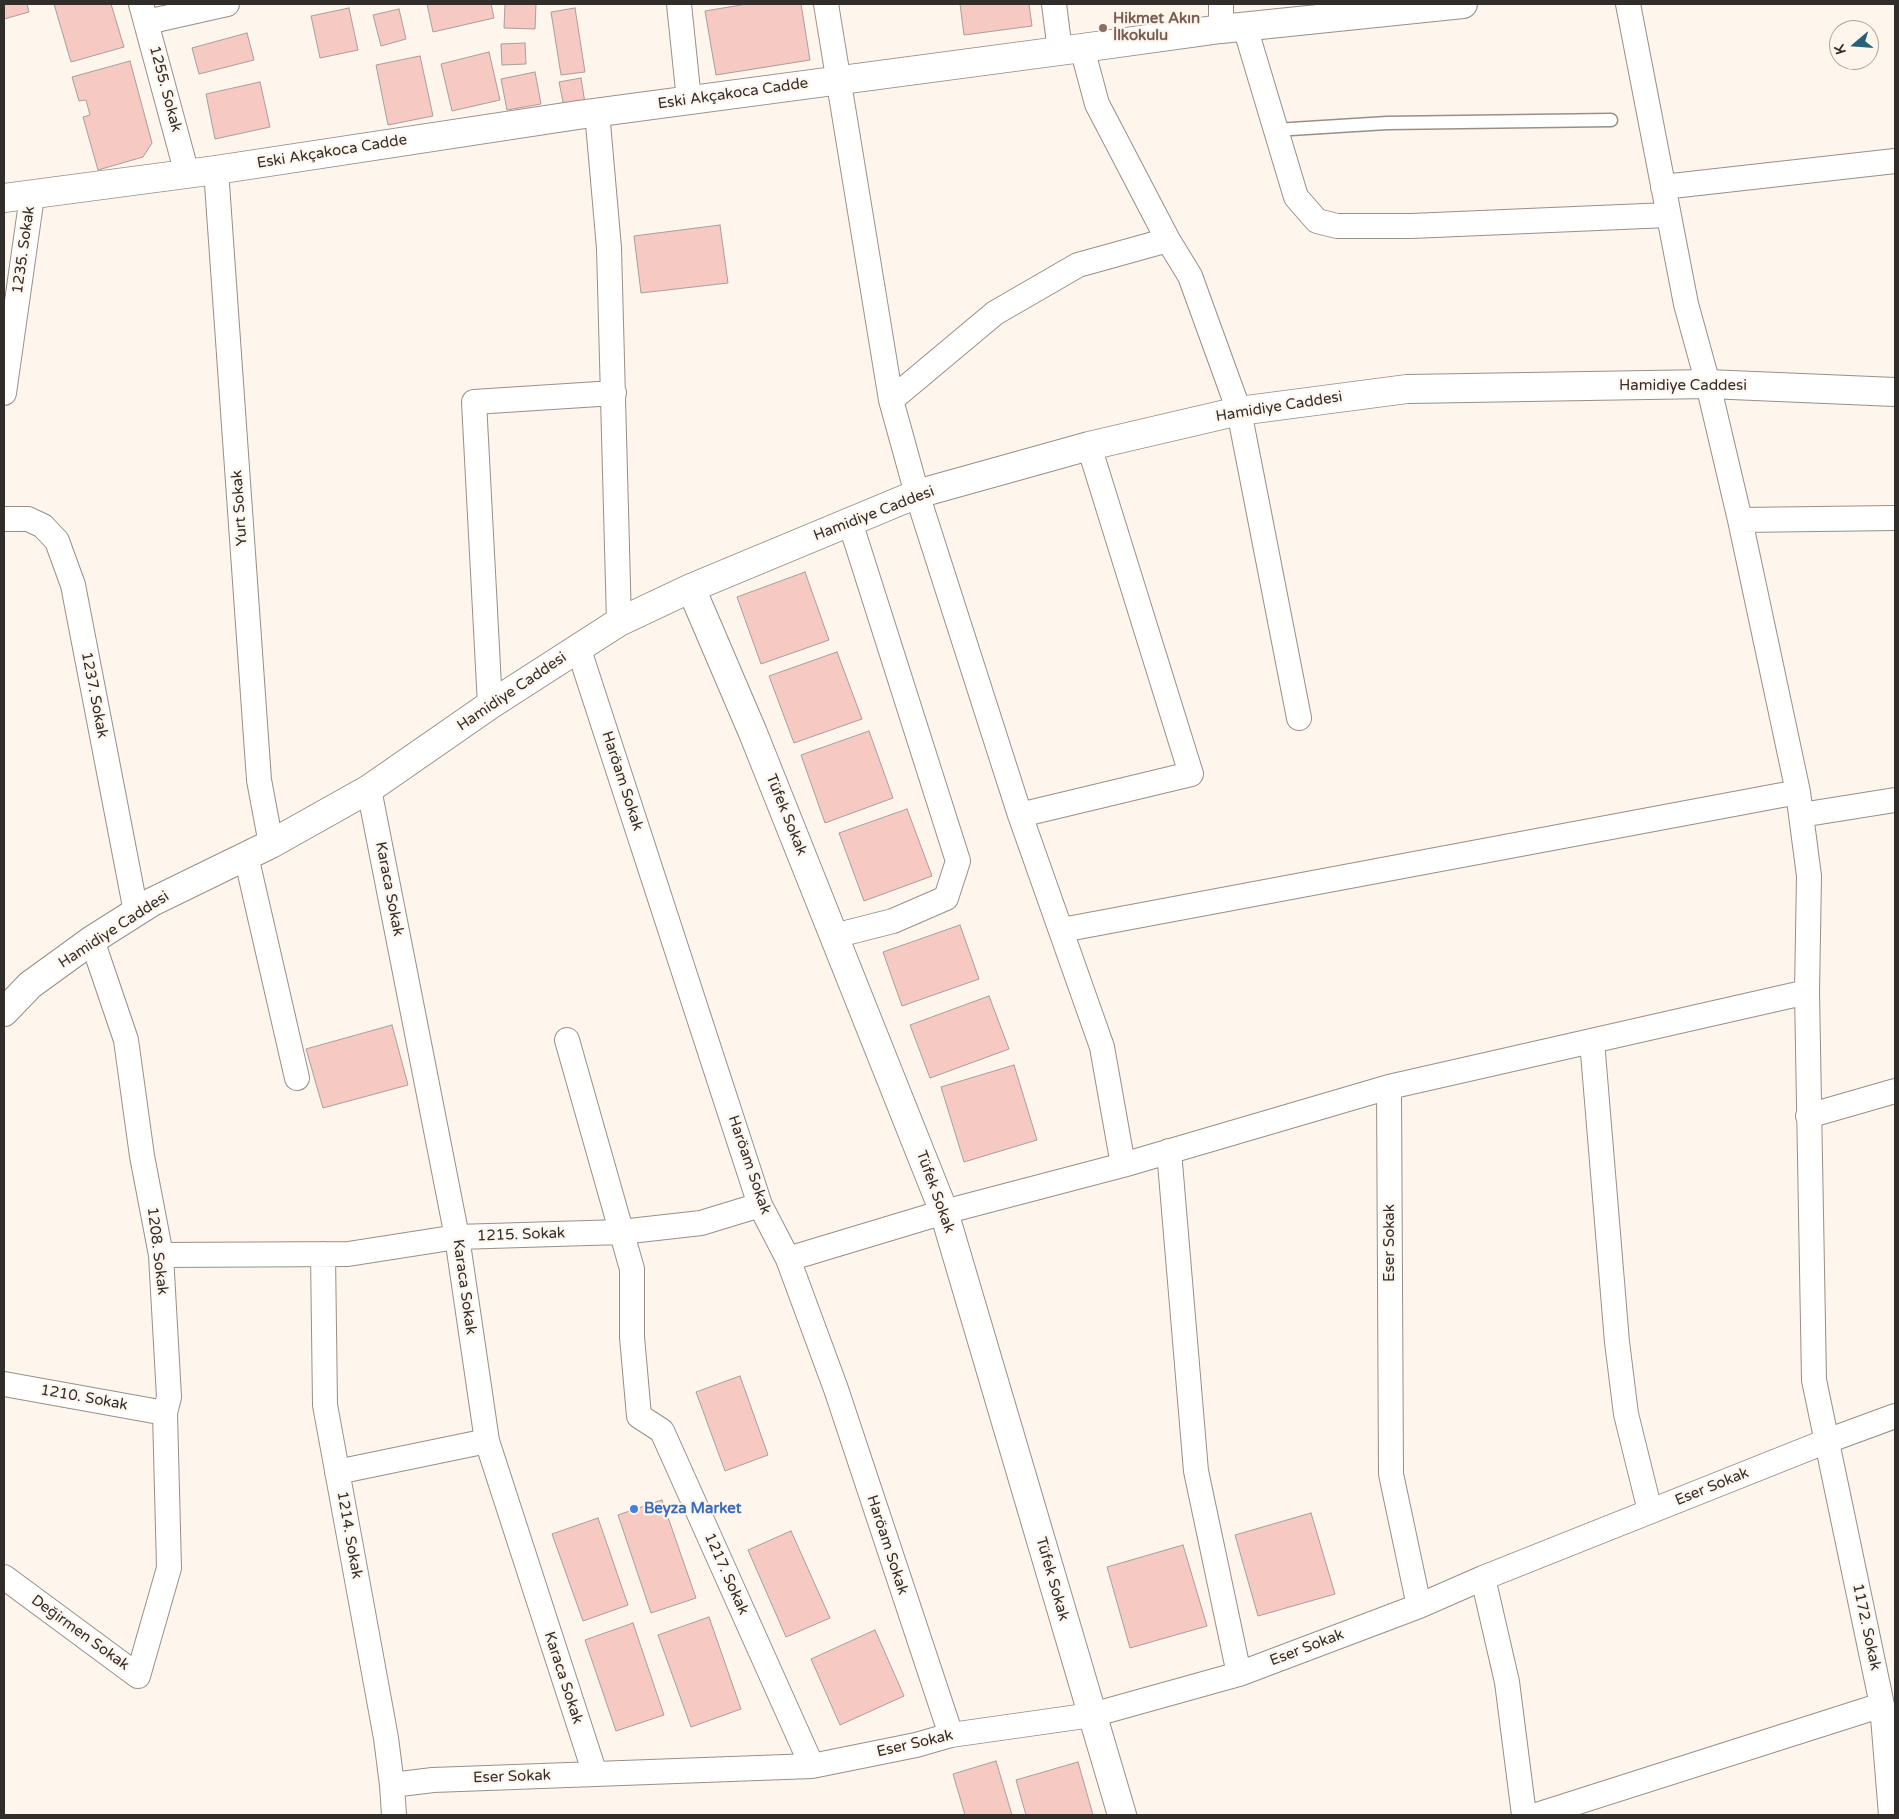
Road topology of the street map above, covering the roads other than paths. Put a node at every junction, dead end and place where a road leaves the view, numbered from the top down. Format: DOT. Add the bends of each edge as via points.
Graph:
graph roads {
  1 [pos="227,4"];
  2 [pos="679,4"];
  3 [pos="826,4"];
  4 [pos="1054,4"];
  5 [pos="1463,4"];
  6 [pos="1628,4"];
  7 [pos="144,13"];
  8 [pos="1229,20"];
  9 [pos="1071,49"];
  10 [pos="839,80"];
  11 [pos="688,100"];
  12 [pos="597,112"];
  13 [pos="1612,120"];
  14 [pos="1275,130"];
  15 [pos="1895,161"];
  16 [pos="216,170"];
  17 [pos="187,174"];
  18 [pos="1663,187"];
  19 [pos="32,196"];
  20 [pos="4,198"];
  21 [pos="1668,215"];
  22 [pos="1168,240"];
  23 [pos="1708,384"];
  24 [pos="1895,392"];
  25 [pos="4,393"];
  26 [pos="614,393"];
  27 [pos="891,400"];
  28 [pos="1239,410"];
  29 [pos="1090,446"];
  30 [pos="917,494"];
  31 [pos="1895,518"];
  32 [pos="4,519"];
  33 [pos="1740,520"];
  34 [pos="850,522"];
  35 [pos="691,588"];
  36 [pos="619,622"];
  37 [pos="578,647"];
  38 [pos="490,705"];
  39 [pos="1298,718"];
  40 [pos="369,789"];
  41 [pos="1895,800"];
  42 [pos="1800,804"];
  43 [pos="1020,815"];
  44 [pos="271,844"];
  45 [pos="246,856"];
  46 [pos="136,912"];
  47 [pos="1062,930"];
  48 [pos="834,936"];
  49 [pos="92,940"];
  50 [pos="1807,992"];
  51 [pos="4,1012"];
  52 [pos="567,1040"];
  53 [pos="1592,1041"];
  54 [pos="297,1078"];
  55 [pos="1389,1087"];
  56 [pos="1895,1091"];
  57 [pos="1808,1116"];
  58 [pos="1169,1151"];
  59 [pos="1123,1165"];
  60 [pos="760,1206"];
  61 [pos="944,1212"];
  62 [pos="620,1232"];
  63 [pos="457,1237"];
  64 [pos="323,1254"];
  65 [pos="161,1255"];
  66 [pos="788,1259"];
  67 [pos="4,1384"];
  68 [pos="165,1413"];
  69 [pos="1895,1416"];
  70 [pos="487,1441"];
  71 [pos="1826,1441"];
  72 [pos="337,1472"];
  73 [pos="1650,1511"];
  74 [pos="169,1568"];
  75 [pos="4,1577"];
  76 [pos="1483,1578"];
  77 [pos="1419,1606"];
  78 [pos="1239,1674"];
  79 [pos="1882,1705"];
  80 [pos="1092,1715"];
  81 [pos="952,1735"];
  82 [pos="812,1766"];
  83 [pos="594,1774"];
  84 [pos="392,1785"];
  85 [pos="394,1815"];
  86 [pos="1122,1815"];
  87 [pos="1524,1815"];
  88 [pos="1537,1815"];
  89 [pos="1891,1815"];
  1 -- 7 [label="street"];
  2 -- 11 [label="street"];
  3 -- 10 [label="street"];
  4 -- 9 [label="street"];
  5 -- 8 [label="street, Eski Akçakoca Cadde"];
  6 -- 18 [label="street, 1172. Sokak"];
  7 -- 17 [label="street, 1255. Sokak"];
  8 -- 9 [label="street, Eski Akçakoca Cadde"];
  8 -- 14 [label="street"];
  9 -- 10 [label="street, Eski Akçakoca Cadde"];
  9 -- 22 [label="street"];
  10 -- 11 [label="street, Eski Akçakoca Cadde"];
  10 -- 27 [label="street"];
  11 -- 12 [label="street, Eski Akçakoca Cadde"];
  12 -- 16 [label="street, Eski Akçakoca Cadde"];
  12 -- 26 [label="street" via="610,248"];
  13 -- 14 [label="lane" via="1387,123"];
  14 -- 21 [label="street" via="1296,198 1317,221 1337,226"];
  15 -- 18 [label="street"];
  16 -- 17 [label="street, Eski Akçakoca Cadde"];
  16 -- 44 [label="street, Yurt Sokak" via="259,780"];
  17 -- 19 [label="street, Eski Akçakoca Cadde"];
  18 -- 21 [label="street, 1172. Sokak"];
  19 -- 20 [label="street, Eski Akçakoca Cadde"];
  19 -- 25 [label="street, 1235. Sokak"];
  21 -- 23 [label="street, 1172. Sokak" via="1686,304"];
  22 -- 27 [label="street" via="1078,266 995,313"];
  22 -- 28 [label="street" via="1190,276"];
  23 -- 24 [label="street, Hamidiye Caddesi"];
  23 -- 28 [label="street, Hamidiye Caddesi" via="1406,389"];
  23 -- 33 [label="street, 1172. Sokak"];
  26 -- 36 [label="street"];
  26 -- 38 [label="street" via="474,402"];
  27 -- 30 [label="street"];
  28 -- 29 [label="street, Hamidiye Caddesi"];
  28 -- 39 [label="street"];
  29 -- 30 [label="street, Hamidiye Caddesi"];
  29 -- 43 [label="street" via="1191,774"];
  30 -- 34 [label="street, Hamidiye Caddesi"];
  30 -- 43 [label="street"];
  31 -- 33 [label="street"];
  32 -- 46 [label="street, 1237. Sokak" via="28,519 44,526 57,541 73,585"];
  33 -- 42 [label="street, 1172. Sokak"];
  34 -- 35 [label="street, Hamidiye Caddesi"];
  34 -- 48 [label="street" via="958,861 946,898 893,921"];
  35 -- 36 [label="street, Hamidiye Caddesi"];
  35 -- 48 [label="street, Tüfek Sokak"];
  36 -- 37 [label="street, Hamidiye Caddesi"];
  37 -- 38 [label="street, Hamidiye Caddesi"];
  37 -- 60 [label="street, Haröam Sokak"];
  38 -- 40 [label="street, Hamidiye Caddesi"];
  40 -- 44 [label="street, Hamidiye Caddesi"];
  40 -- 63 [label="street, Karaca Sokak"];
  41 -- 42 [label="street"];
  42 -- 47 [label="street"];
  42 -- 50 [label="street, 1172. Sokak" via="1809,876"];
  43 -- 47 [label="street"];
  44 -- 45 [label="street, Hamidiye Caddesi"];
  45 -- 46 [label="street, Hamidiye Caddesi"];
  45 -- 54 [label="street"];
  46 -- 49 [label="street, Hamidiye Caddesi"];
  47 -- 59 [label="street" via="1102,1047"];
  48 -- 61 [label="street, Tüfek Sokak"];
  49 -- 51 [label="street, Hamidiye Caddesi" via="30,986"];
  49 -- 65 [label="street, 1208. Sokak" via="126,1040 142,1156"];
  50 -- 53 [label="street"];
  50 -- 57 [label="street, 1172. Sokak"];
  52 -- 62 [label="street"];
  53 -- 55 [label="street"];
  53 -- 73 [label="street" via="1616,1332 1626,1414"];
  55 -- 58 [label="street"];
  55 -- 77 [label="street, Eser Sokak" via="1391,1474"];
  56 -- 57 [label="street"];
  57 -- 71 [label="street, 1172. Sokak" via="1814,1380"];
  58 -- 59 [label="street"];
  58 -- 78 [label="street" via="1196,1470"];
  59 -- 61 [label="street"];
  60 -- 62 [label="street, 1215. Sokak" via="701,1223"];
  60 -- 66 [label="street, Haröam Sokak"];
  61 -- 66 [label="street"];
  61 -- 80 [label="street, Tüfek Sokak"];
  62 -- 63 [label="street, 1215. Sokak"];
  62 -- 82 [label="street, 1217. Sokak" via="632,1269 632,1337 639,1416 662,1431"];
  63 -- 64 [label="street, 1215. Sokak" via="348,1254"];
  63 -- 70 [label="street, Karaca Sokak"];
  64 -- 65 [label="street, 1215. Sokak"];
  64 -- 72 [label="street, 1214. Sokak" via="325,1405"];
  65 -- 68 [label="street, 1208. Sokak" via="169,1398"];
  66 -- 81 [label="street, Haröam Sokak" via="836,1389"];
  67 -- 68 [label="street, 1210. Sokak"];
  68 -- 74 [label="street, 1208. Sokak"];
  69 -- 71 [label="street, Eser Sokak"];
  70 -- 72 [label="street"];
  70 -- 83 [label="street, Karaca Sokak"];
  71 -- 73 [label="street, Eser Sokak"];
  71 -- 79 [label="street, 1172. Sokak"];
  72 -- 84 [label="street, 1214. Sokak"];
  73 -- 76 [label="street, Eser Sokak"];
  74 -- 75 [label="street, Değirmen Sokak" via="138,1676"];
  76 -- 77 [label="street, Eser Sokak"];
  76 -- 87 [label="street" via="1507,1682"];
  77 -- 78 [label="street, Eser Sokak"];
  78 -- 80 [label="street, Eser Sokak"];
  79 -- 88 [label="street"];
  79 -- 89 [label="street, 1172. Sokak"];
  80 -- 81 [label="street, Eser Sokak"];
  80 -- 86 [label="street, Tüfek Sokak"];
  81 -- 82 [label="street, Eser Sokak"];
  82 -- 83 [label="street, Eser Sokak"];
  83 -- 84 [label="street, Eser Sokak" via="433,1780"];
  84 -- 85 [label="street, 1214. Sokak"];
}
